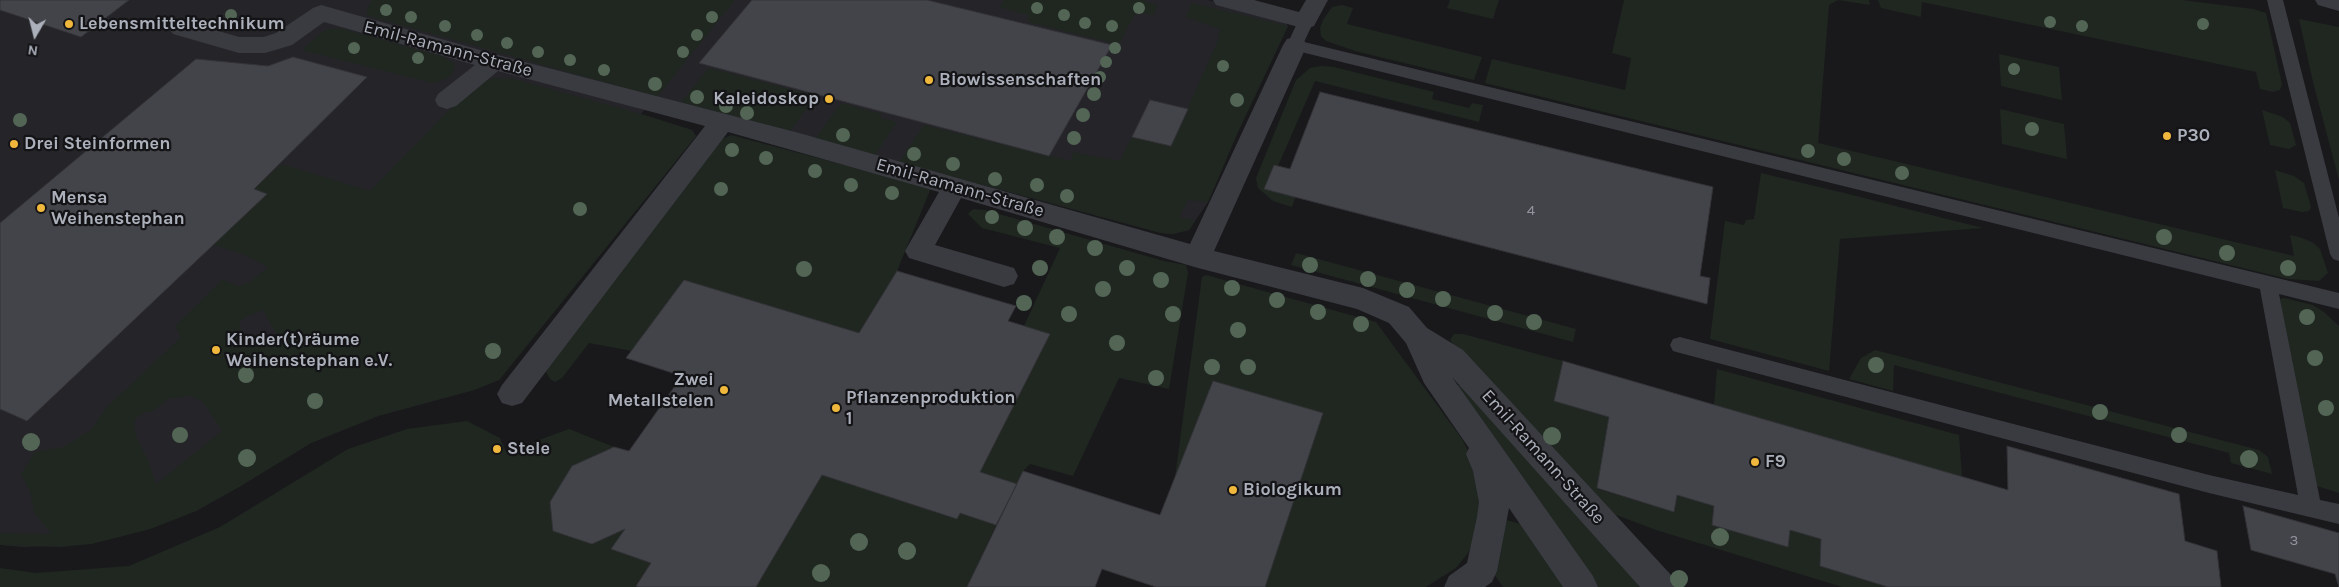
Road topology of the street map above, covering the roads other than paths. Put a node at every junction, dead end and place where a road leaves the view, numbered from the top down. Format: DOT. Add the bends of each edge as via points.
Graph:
graph roads {
  1 [pos="1224,0"];
  2 [pos="1317,0"];
  3 [pos="2274,0"];
  4 [pos="2326,0"];
  5 [pos="2339,3"];
  6 [pos="1306,21"];
  7 [pos="181,28"];
  8 [pos="1295,45"];
  9 [pos="494,62"];
  10 [pos="447,100"];
  11 [pos="722,122"];
  12 [pos="955,186"];
  13 [pos="2339,254"];
  14 [pos="1198,257"];
  15 [pos="1004,276"];
  16 [pos="2268,284"];
  17 [pos="2339,301"];
  18 [pos="1417,336"];
  19 [pos="1680,344"];
  20 [pos="512,394"];
  21 [pos="1465,417"];
  22 [pos="2311,507"];
  23 [pos="2339,514"];
  24 [pos="1460,587"];
  25 [pos="1582,587"];
  26 [pos="1661,587"];
  1 -- 6 [label="street"];
  2 -- 6 [label="street"];
  3 -- 13 [label="lane"];
  4 -- 5 [label="street"];
  6 -- 8 [label="lane"];
  7 -- 9 [label="street, Emil-Ramann-Straße" via="238,45 265,45 284,39 321,13"];
  8 -- 14 [label="street"];
  8 -- 16 [label="lane"];
  9 -- 10 [label="street"];
  9 -- 11 [label="street, Emil-Ramann-Straße"];
  11 -- 12 [label="street, Emil-Ramann-Straße"];
  11 -- 20 [label="street"];
  12 -- 14 [label="street, Emil-Ramann-Straße"];
  12 -- 15 [label="street" via="918,252"];
  14 -- 18 [label="street, Emil-Ramann-Straße" via="1363,299 1399,315"];
  16 -- 17 [label="lane"];
  16 -- 22 [label="lane"];
  18 -- 21 [label="street, Emil-Ramann-Straße" via="1434,374"];
  18 -- 26 [label="street, Emil-Ramann-Straße" via="1454,358"];
  19 -- 22 [label="lane" via="2190,479"];
  21 -- 24 [label="street, Emil-Ramann-Straße" via="1488,471 1494,502 1481,571"];
  21 -- 25 [label="street, Emil-Ramann-Straße"];
  22 -- 23 [label="lane"];
}
